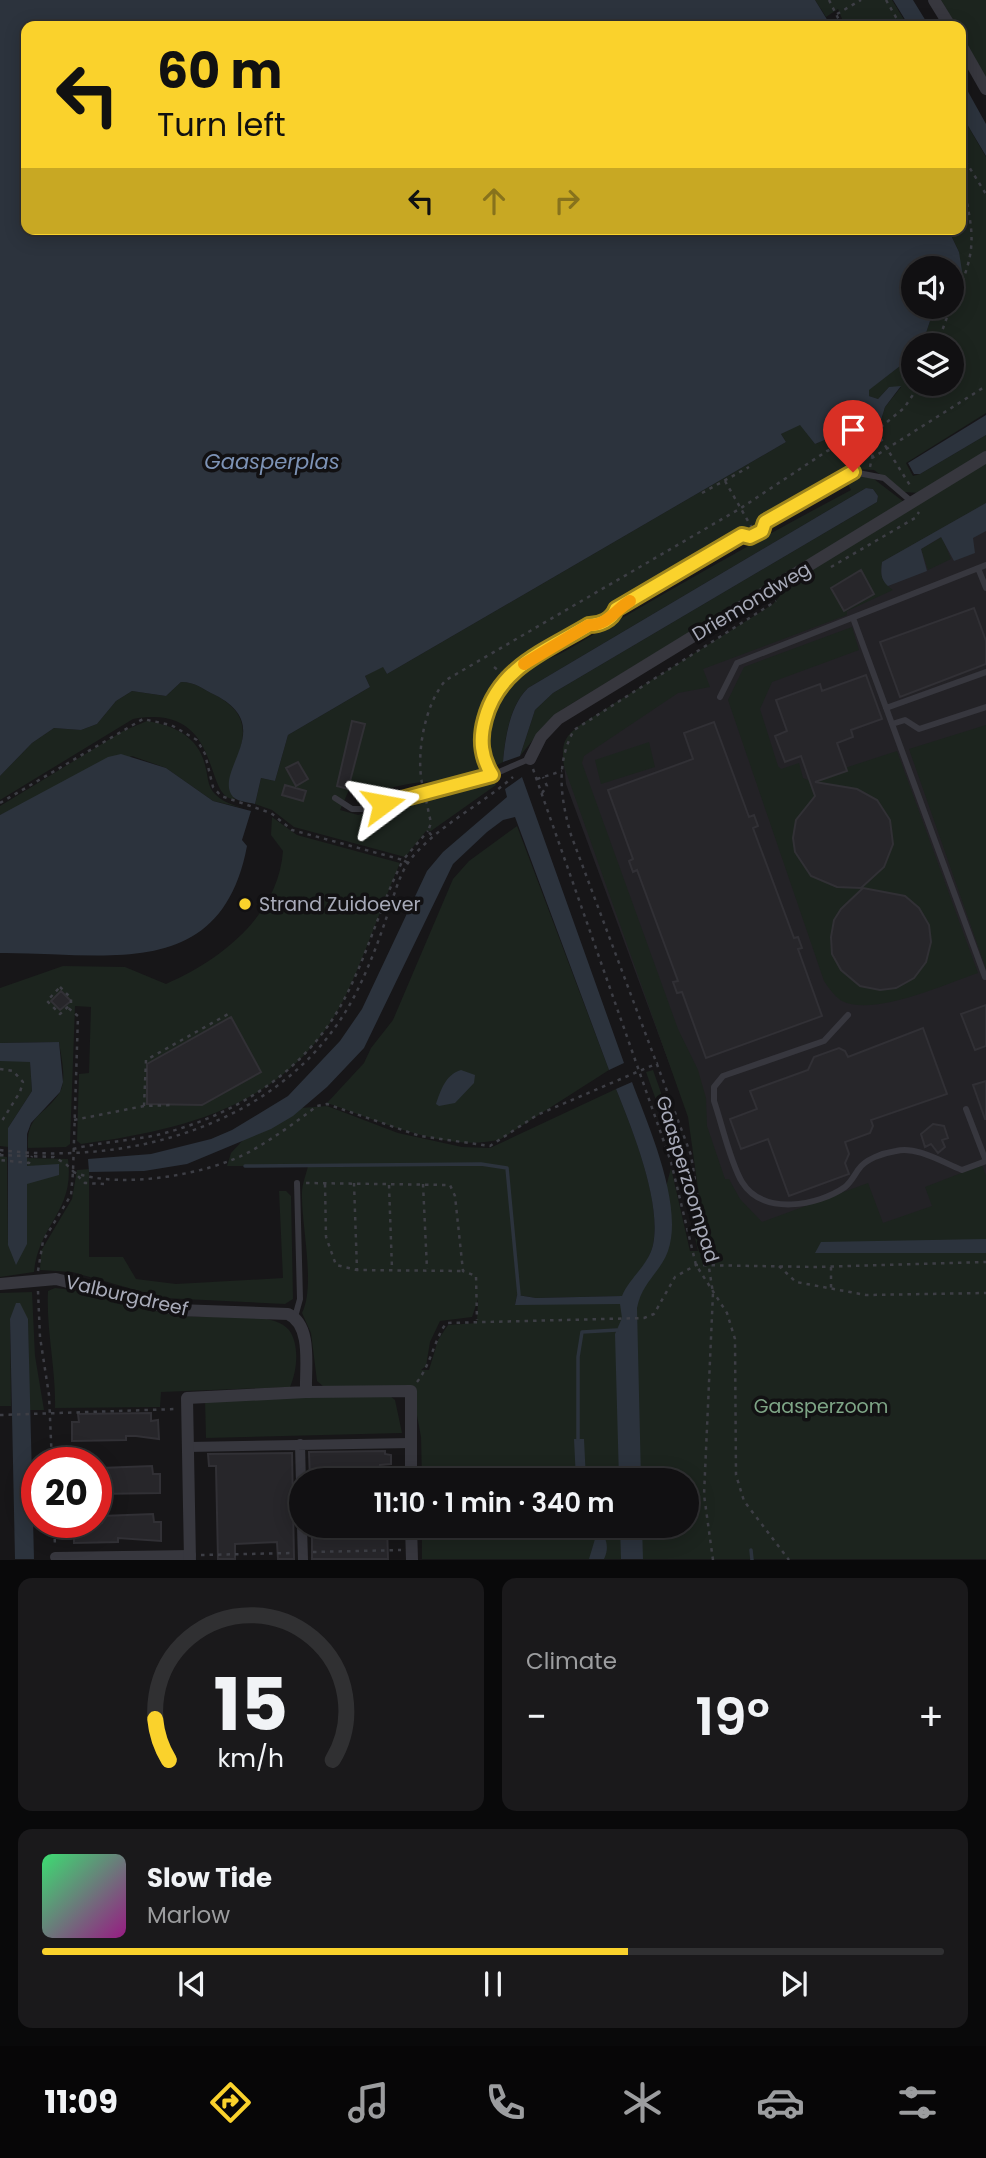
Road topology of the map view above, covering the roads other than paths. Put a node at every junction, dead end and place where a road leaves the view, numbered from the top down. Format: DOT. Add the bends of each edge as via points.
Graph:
graph roads {
  1 [pos="934,0"];
  2 [pos="947,21"];
  3 [pos="966,54"];
  4 [pos="986,89"];
  5 [pos="986,457"];
  6 [pos="915,501"];
  7 [pos="982,567"];
  8 [pos="986,588"];
  9 [pos="853,618"];
  10 [pos="986,672"];
  11 [pos="720,697"];
  12 [pos="986,707"];
  13 [pos="886,708"];
  14 [pos="892,724"];
  15 [pos="530,759"];
  16 [pos="492,775"];
  17 [pos="335,799"];
  18 [pos="985,977"];
  19 [pos="848,1015"];
  20 [pos="967,1109"];
  21 [pos="297,1183"];
  22 [pos="0,1284"];
  23 [pos="295,1317"];
  24 [pos="306,1392"];
  25 [pos="411,1443"];
  26 [pos="300,1444"];
  27 [pos="188,1447"];
  28 [pos="301,1468"];
  29 [pos="411,1468"];
  30 [pos="302,1538"];
  31 [pos="411,1538"];
  32 [pos="55,1558"];
  33 [pos="190,1558"];
  34 [pos="303,1559"];
  35 [pos="412,1559"];
  1 -- 2 [label="street"];
  3 -- 4 [label="street"];
  5 -- 6 [label="street, Driemondweg"];
  6 -- 15 [label="street, Driemondweg" via="558,719 541,737"];
  6 -- 16 [label="lane" via="884,478 868,472 850,473 765,522 762,531 750,537 742,535 506,677 490,702 482,729 481,747"];
  7 -- 8 [label="lane"];
  7 -- 9 [label="lane"];
  9 -- 11 [label="lane" via="737,663"];
  9 -- 13 [label="lane"];
  10 -- 13 [label="lane"];
  12 -- 14 [label="lane" via="919,729 905,720"];
  13 -- 14 [label="lane"];
  14 -- 18 [label="lane"];
  15 -- 16 [label="lane"];
  16 -- 17 [label="lane" via="363,809 352,809"];
  19 -- 20 [label="lane" via="824,1041 723,1076 714,1087 714,1101 742,1183 755,1195 780,1204 806,1203 845,1186 863,1164 896,1150 921,1153 962,1170 986,1161"];
  21 -- 23 [label="lane" via="300,1299"];
  22 -- 23 [label="street, Valburgdreef" via="37,1279 78,1282 177,1310"];
  23 -- 24 [label="street" via="305,1345"];
  24 -- 25 [label="street" via="411,1391"];
  24 -- 27 [label="street" via="187,1398"];
  25 -- 26 [label="street"];
  25 -- 29 [label="street"];
  26 -- 27 [label="street"];
  26 -- 28 [label="street"];
  27 -- 33 [label="street"];
  30 -- 34 [label="street"];
  31 -- 35 [label="street"];
  32 -- 33 [label="street"];
}
